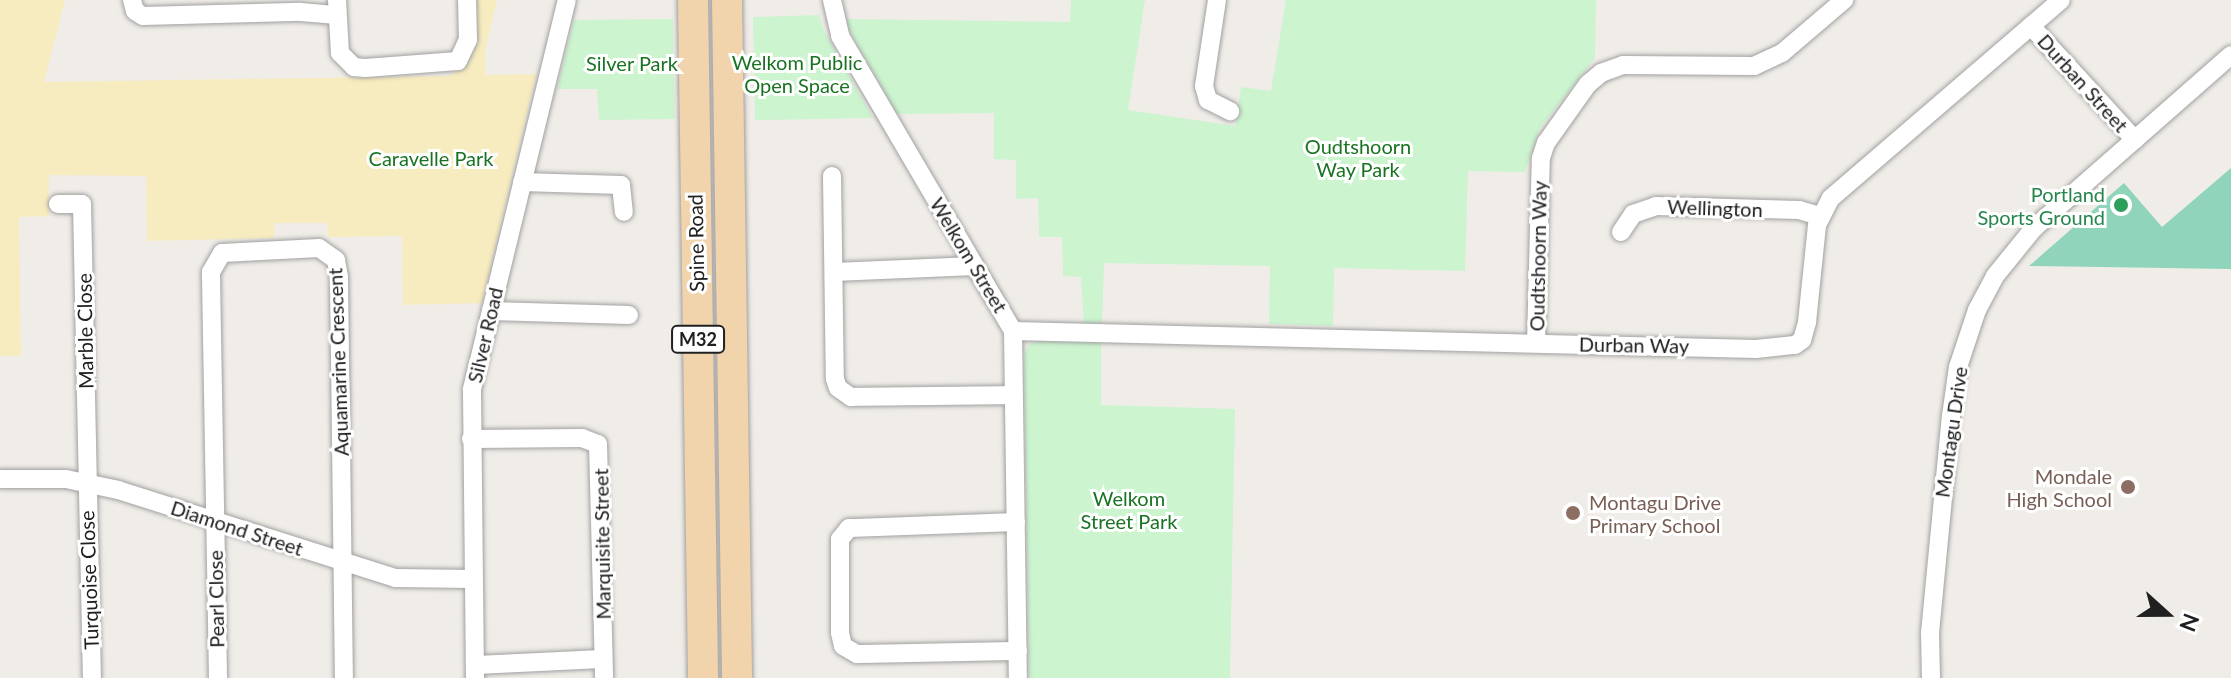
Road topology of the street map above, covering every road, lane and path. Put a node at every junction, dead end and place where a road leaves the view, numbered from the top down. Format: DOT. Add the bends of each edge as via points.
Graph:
graph roads {
  1 [pos="132,0"];
  2 [pos="467,0"];
  3 [pos="567,0"];
  4 [pos="693,0"];
  5 [pos="727,0"];
  6 [pos="832,0"];
  7 [pos="1217,0"];
  8 [pos="1844,0"];
  9 [pos="2061,0"];
  10 [pos="337,8"];
  11 [pos="2031,26"];
  12 [pos="2231,55"];
  13 [pos="1230,111"];
  14 [pos="2135,140"];
  15 [pos="832,176"];
  16 [pos="522,182"];
  17 [pos="58,204"];
  18 [pos="624,212"];
  19 [pos="1820,216"];
  20 [pos="1621,232"];
  21 [pos="975,266"];
  22 [pos="834,272"];
  23 [pos="491,311"];
  24 [pos="629,315"];
  25 [pos="1013,331"];
  26 [pos="1536,343"];
  27 [pos="1013,395"];
  28 [pos="471,439"];
  29 [pos="0,479"];
  30 [pos="87,482"];
  31 [pos="215,520"];
  32 [pos="1016,522"];
  33 [pos="345,563"];
  34 [pos="473,579"];
  35 [pos="1018,651"];
  36 [pos="603,668"];
  37 [pos="475,671"];
  38 [pos="92,678"];
  39 [pos="218,678"];
  40 [pos="344,678"];
  41 [pos="703,678"];
  42 [pos="737,678"];
  43 [pos="1018,678"];
  44 [pos="1931,678"];
  1 -- 10 [label="street" via="143,16"];
  2 -- 10 [label="street" via="466,49 458,61 447,64 354,67 340,53"];
  3 -- 16 [label="street, Silver Road"];
  4 -- 41 [label="main road, Spine Road / M32"];
  5 -- 42 [label="main road, Spine Road / M32"];
  6 -- 21 [label="street, Welkom Street" via="840,36"];
  7 -- 13 [label="street" via="1204,86 1208,100"];
  8 -- 26 [label="street, Oudtshoorn Way" via="1782,53 1754,66 1623,65 1588,84 1546,143 1539,167"];
  9 -- 11 [label="street"];
  11 -- 14 [label="street, Durban Street"];
  11 -- 19 [label="street" via="1831,198"];
  12 -- 14 [label="street, Montagu Drive"];
  14 -- 44 [label="street, Montagu Drive" via="2034,228 1995,276 1977,310 1958,367 1951,416"];
  15 -- 22 [label="street"];
  16 -- 18 [label="street" via="621,185"];
  16 -- 23 [label="street, Silver Road"];
  17 -- 30 [label="street, Marble Close" via="82,204"];
  19 -- 20 [label="street, Wellington" via="1799,210 1656,206 1633,214"];
  19 -- 26 [label="street, Durban Way" via="1807,322 1795,345 1783,349"];
  21 -- 22 [label="street"];
  21 -- 25 [label="street, Welkom Street"];
  22 -- 27 [label="street" via="835,379 841,392 851,397"];
  23 -- 24 [label="street"];
  23 -- 28 [label="street, Silver Road" via="472,389"];
  25 -- 26 [label="street, Durban Way"];
  25 -- 27 [label="street, Welkom Street"];
  27 -- 32 [label="street, Welkom Street"];
  28 -- 34 [label="street, Silver Road"];
  28 -- 36 [label="street, Marquisite Street" via="582,438 598,444"];
  29 -- 30 [label="street, Diamond Street"];
  30 -- 31 [label="street, Diamond Street"];
  30 -- 38 [label="street, Turquoise Close"];
  31 -- 33 [label="street, Diamond Street"];
  31 -- 33 [label="street, Aquamarine Crescent" via="215,261 222,253 319,248 336,260 339,277"];
  31 -- 39 [label="street, Pearl Close"];
  32 -- 35 [label="street, Welkom Street"];
  32 -- 35 [label="street" via="849,528 840,539 840,633 843,646 857,654"];
  33 -- 34 [label="street, Diamond Street" via="395,578"];
  33 -- 40 [label="street, Aquamarine Crescent"];
  34 -- 37 [label="street, Silver Road"];
  35 -- 43 [label="street, Welkom Street"];
  36 -- 37 [label="street"];
}
